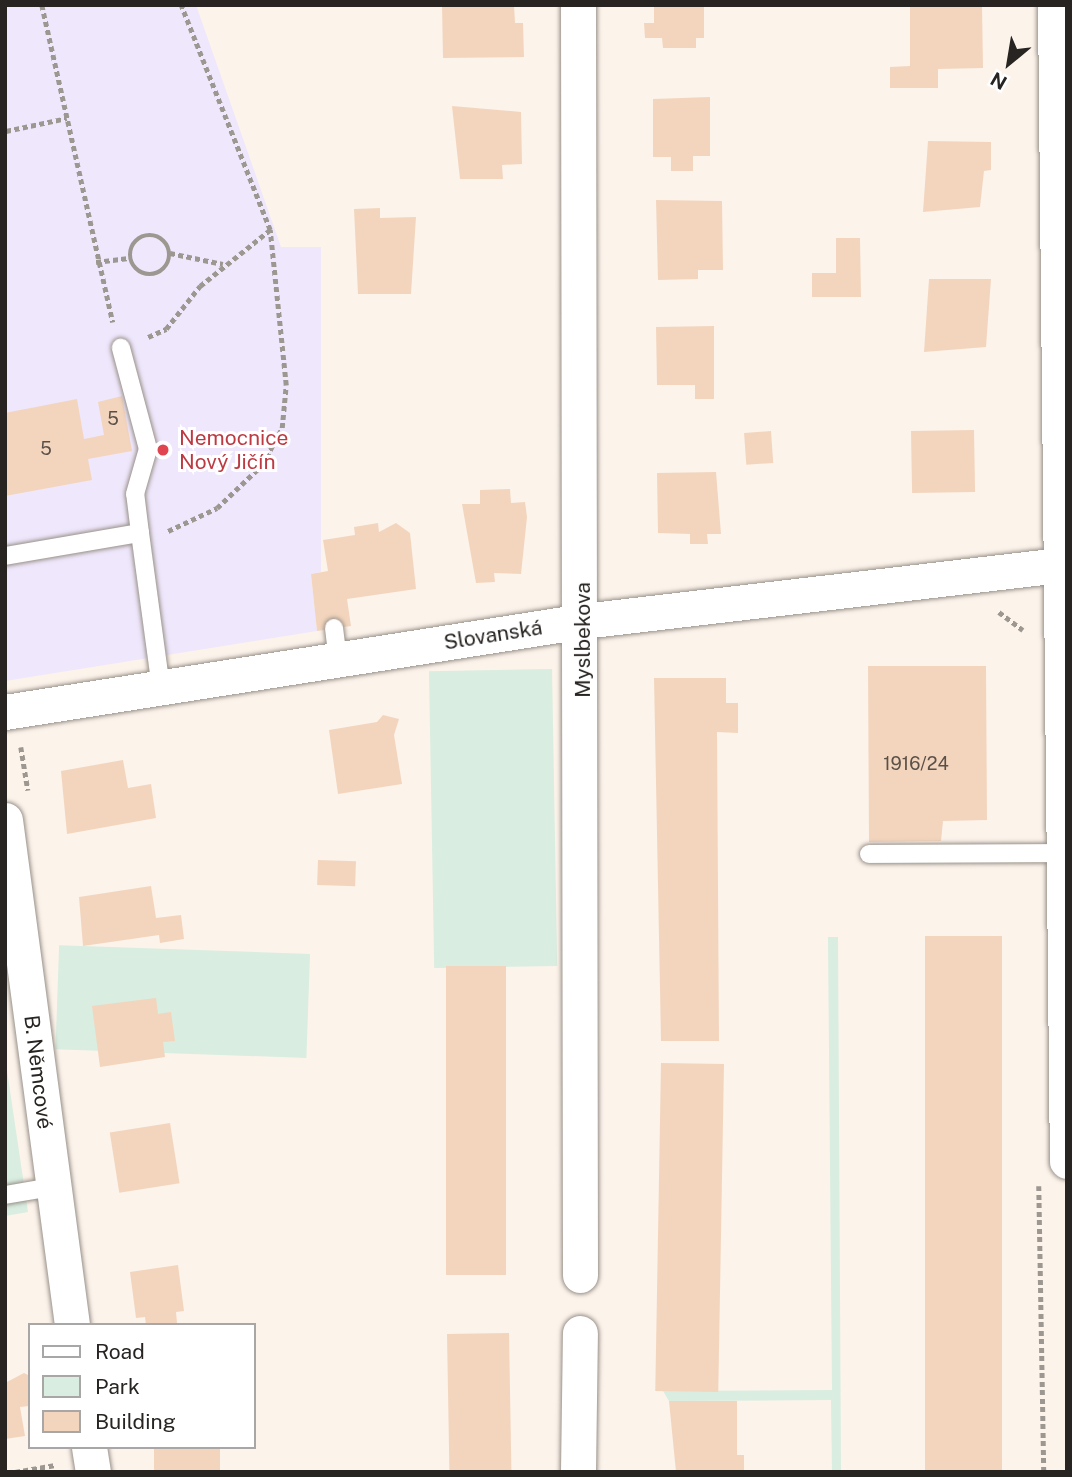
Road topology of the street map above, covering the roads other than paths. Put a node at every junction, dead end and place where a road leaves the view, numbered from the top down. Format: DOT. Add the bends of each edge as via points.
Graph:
graph roads {
  1 [pos="578,5"];
  2 [pos="1055,5"];
  3 [pos="121,348"];
  4 [pos="140,533"];
  5 [pos="5,556"];
  6 [pos="1064,564"];
  7 [pos="583,621"];
  8 [pos="161,688"];
  9 [pos="9,728"];
  10 [pos="5,820"];
  11 [pos="1064,853"];
  12 [pos="869,854"];
  13 [pos="1053,1165"];
  14 [pos="52,1187"];
  15 [pos="5,1195"];
  16 [pos="580,1275"];
  17 [pos="72,1323"];
  18 [pos="580,1333"];
  19 [pos="578,1472"];
  1 -- 7 [label="street, Myslbekova"];
  2 -- 6 [label="street"];
  3 -- 4 [label="lane" via="148,449 135,494"];
  4 -- 5 [label="lane"];
  4 -- 8 [label="lane"];
  6 -- 7 [label="street, Slovanská"];
  6 -- 11 [label="street"];
  7 -- 8 [label="street, Slovanská" via="336,644"];
  7 -- 16 [label="street, Myslbekova"];
  8 -- 9 [label="street, Slovanská"];
  10 -- 14 [label="street, B. Němcové"];
  11 -- 12 [label="lane"];
  11 -- 13 [label="street"];
  14 -- 15 [label="lane"];
  14 -- 17 [label="street, B. Němcové"];
  18 -- 19 [label="street"];
}
